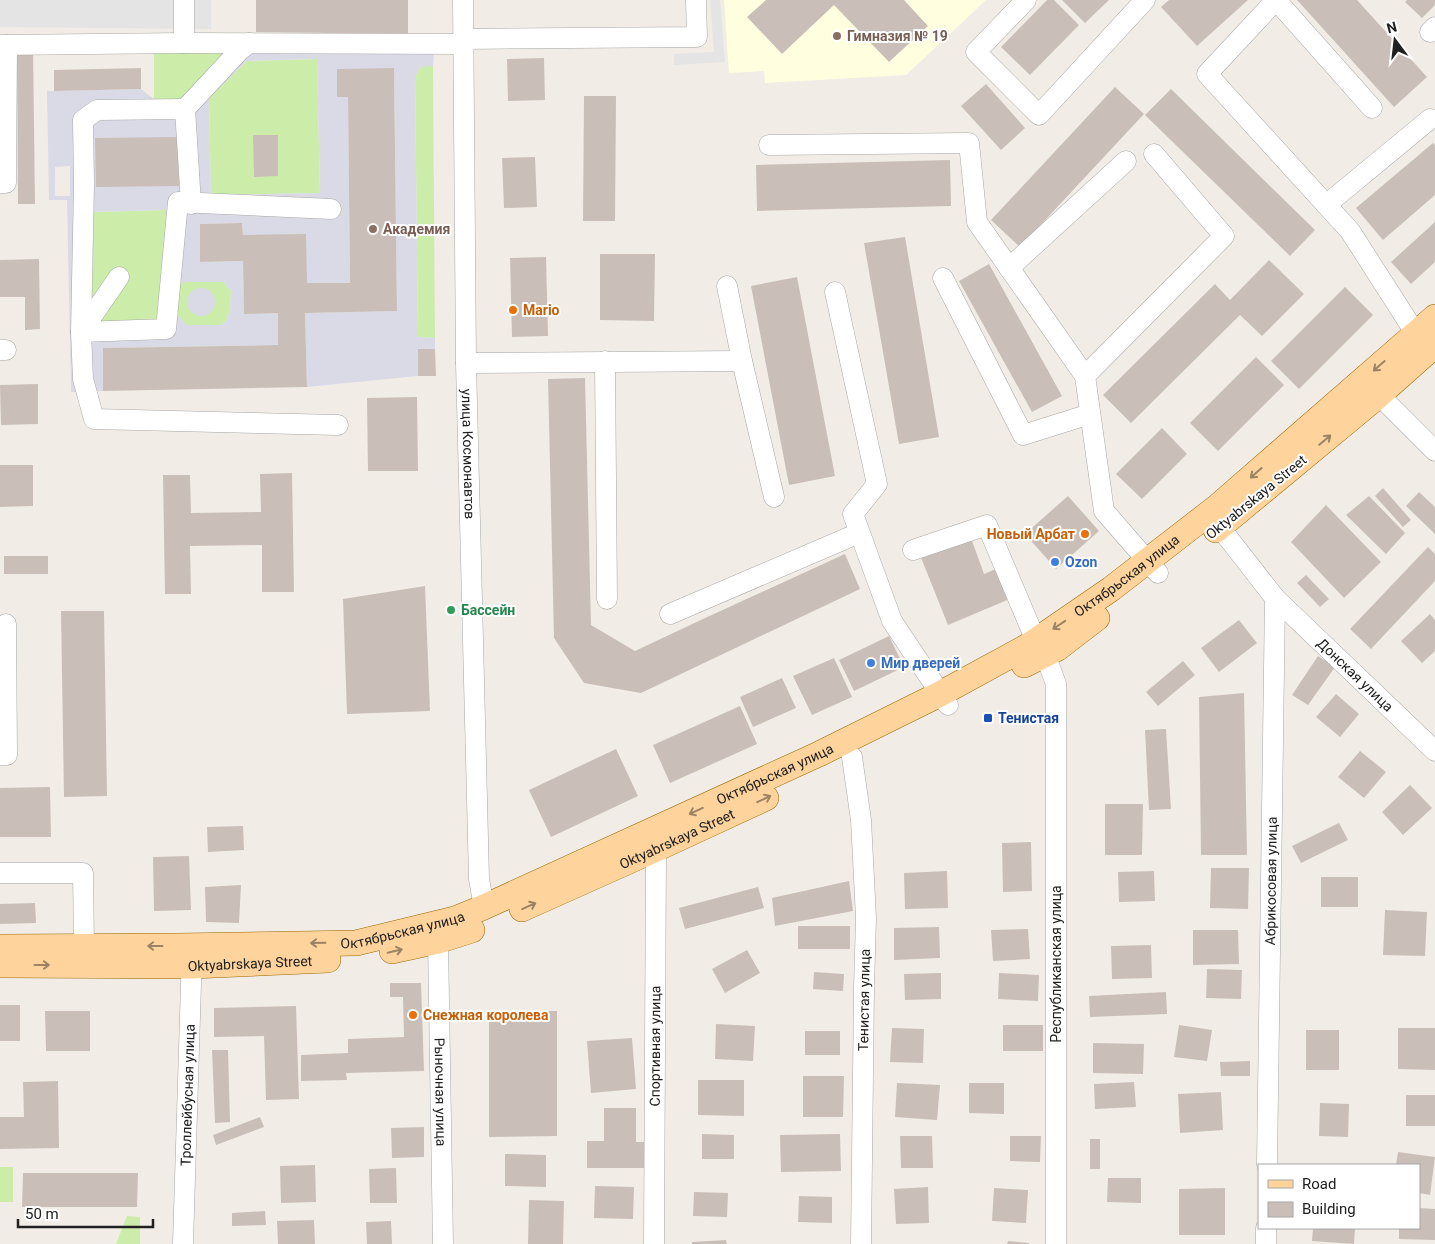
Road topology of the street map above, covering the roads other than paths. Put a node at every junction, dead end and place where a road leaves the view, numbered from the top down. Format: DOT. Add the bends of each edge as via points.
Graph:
graph roads {
  1 [pos="184,0"];
  2 [pos="463,0"];
  3 [pos="696,0"];
  4 [pos="1026,0"];
  5 [pos="1145,0"];
  6 [pos="463,41"];
  7 [pos="184,43"];
  8 [pos="249,43"];
  9 [pos="3,44"];
  10 [pos="1372,108"];
  11 [pos="185,109"];
  12 [pos="1430,119"];
  13 [pos="769,144"];
  14 [pos="1154,154"];
  15 [pos="1126,161"];
  16 [pos="0,183"];
  17 [pos="191,204"];
  18 [pos="1326,205"];
  19 [pos="331,209"];
  20 [pos="1009,268"];
  21 [pos="120,277"];
  22 [pos="943,278"];
  23 [pos="727,286"];
  24 [pos="835,292"];
  25 [pos="1435,317"];
  26 [pos="81,332"];
  27 [pos="1425,339"];
  28 [pos="742,360"];
  29 [pos="466,362"];
  30 [pos="605,362"];
  31 [pos="1085,376"];
  32 [pos="1379,395"];
  33 [pos="1090,414"];
  34 [pos="338,425"];
  35 [pos="1435,451"];
  36 [pos="774,497"];
  37 [pos="1215,520"];
  38 [pos="859,532"];
  39 [pos="913,550"];
  40 [pos="1153,567"];
  41 [pos="1275,598"];
  42 [pos="607,599"];
  43 [pos="670,614"];
  44 [pos="6,624"];
  45 [pos="1040,648"];
  46 [pos="944,700"];
  47 [pos="1435,751"];
  48 [pos="0,755"];
  49 [pos="852,757"];
  50 [pos="656,849"];
  51 [pos="0,873"];
  52 [pos="484,907"];
  53 [pos="438,941"];
  54 [pos="0,947"];
  55 [pos="84,947"];
  56 [pos="192,956"];
  57 [pos="0,965"];
  58 [pos="1267,1164"];
  59 [pos="1266,1229"];
  60 [pos="183,1244"];
  61 [pos="442,1244"];
  62 [pos="654,1244"];
  63 [pos="861,1244"];
  64 [pos="1056,1244"];
  65 [pos="1266,1244"];
  1 -- 7 [label="street"];
  2 -- 6 [label="street, улица Космонавтов"];
  3 -- 6 [label="street" via="697,38"];
  4 -- 5 [label="street" via="976,52 1039,115"];
  6 -- 8 [label="street"];
  6 -- 29 [label="street, улица Космонавтов"];
  7 -- 8 [label="street"];
  7 -- 9 [label="street"];
  8 -- 11 [label="street"];
  9 -- 16 [label="street" via="6,183"];
  10 -- 18 [label="street" via="1276,0 1207,74"];
  11 -- 17 [label="street"];
  11 -- 26 [label="street" via="97,110 83,120"];
  12 -- 18 [label="street"];
  13 -- 20 [label="street" via="969,142 977,222"];
  14 -- 31 [label="street" via="1224,236"];
  15 -- 20 [label="street"];
  17 -- 19 [label="street"];
  17 -- 26 [label="street" via="178,202 166,330"];
  18 -- 27 [label="street" via="1350,231"];
  20 -- 31 [label="street"];
  21 -- 26 [label="street"];
  22 -- 33 [label="street" via="1023,435"];
  23 -- 28 [label="street"];
  24 -- 38 [label="street" via="876,484 853,514"];
  25 -- 27 [label="main road"];
  26 -- 34 [label="street" via="83,379 94,419"];
  27 -- 32 [label="main road, Oktyabrskaya Street"];
  27 -- 37 [label="main road, one-way"];
  28 -- 30 [label="street"];
  28 -- 36 [label="street"];
  29 -- 30 [label="street"];
  29 -- 52 [label="street, улица Космонавтов" via="479,879"];
  30 -- 42 [label="street"];
  31 -- 33 [label="street"];
  32 -- 35 [label="street"];
  37 -- 32 [label="main road, Oktyabrskaya Street, one-way"];
  33 -- 40 [label="street" via="1104,511"];
  37 -- 40 [label="main road, Oktyabrskaya Street"];
  37 -- 41 [label="street, Донская улица"];
  38 -- 43 [label="street"];
  38 -- 46 [label="street" via="892,621"];
  39 -- 45 [label="street" via="987,525"];
  40 -- 45 [label="main road, Oktyabrskaya Street" via="1058,648"];
  41 -- 47 [label="street, Донская улица"];
  41 -- 58 [label="street, Абрикосовая улица"];
  44 -- 48 [label="street" via="7,755"];
  45 -- 46 [label="main road, Oktyabrskaya Street"];
  45 -- 64 [label="street, Республиканская улица" via="1056,684"];
  46 -- 49 [label="main road, Oktyabrskaya Street"];
  46 -- 52 [label="main road, Октябрьская улица, one-way"];
  50 -- 49 [label="main road, Oktyabrskaya Street, one-way"];
  49 -- 63 [label="street, Тенистая улица" via="861,820 866,918"];
  53 -- 50 [label="main road, Oktyabrskaya Street, one-way" via="484,926"];
  50 -- 62 [label="street, Спортивная улица"];
  51 -- 55 [label="street" via="83,873"];
  52 -- 56 [label="main road, Октябрьская улица, one-way" via="455,918 356,943"];
  56 -- 53 [label="main road, Oktyabrskaya Street, one-way" via="362,958"];
  53 -- 61 [label="street, Рыночная улица"];
  54 -- 55 [label="main road, Октябрьская улица"];
  56 -- 55 [label="main road, Октябрьская улица, one-way"];
  57 -- 56 [label="main road, Oktyabrskaya Street, one-way"];
  56 -- 60 [label="street, Троллейбусная улица"];
  59 -- 65 [label="street"];
}
